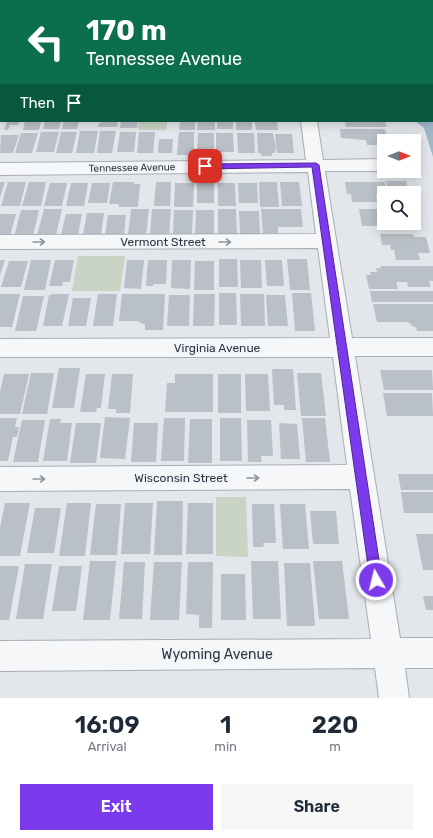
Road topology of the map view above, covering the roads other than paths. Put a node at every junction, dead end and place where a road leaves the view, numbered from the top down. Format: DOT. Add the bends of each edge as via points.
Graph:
graph roads {
  1 [pos="309,122"];
  2 [pos="316,165"];
  3 [pos="377,165"];
  4 [pos="0,169"];
  5 [pos="327,241"];
  6 [pos="0,242"];
  7 [pos="342,347"];
  8 [pos="433,347"];
  9 [pos="0,348"];
  10 [pos="361,477"];
  11 [pos="0,479"];
  12 [pos="387,653"];
  13 [pos="433,653"];
  14 [pos="0,656"];
  15 [pos="394,698"];
  1 -- 2 [label="street"];
  2 -- 3 [label="street, Tennessee Avenue"];
  2 -- 4 [label="street, Tennessee Avenue"];
  2 -- 5 [label="street"];
  6 -- 5 [label="street, Vermont Street, one-way"];
  5 -- 7 [label="street"];
  7 -- 8 [label="street, Virginia Avenue"];
  7 -- 9 [label="street, Virginia Avenue"];
  7 -- 10 [label="street"];
  11 -- 10 [label="street, Wisconsin Street, one-way"];
  10 -- 12 [label="street"];
  12 -- 13 [label="street, Wyoming Avenue"];
  12 -- 14 [label="street, Wyoming Avenue"];
  12 -- 15 [label="street"];
}
